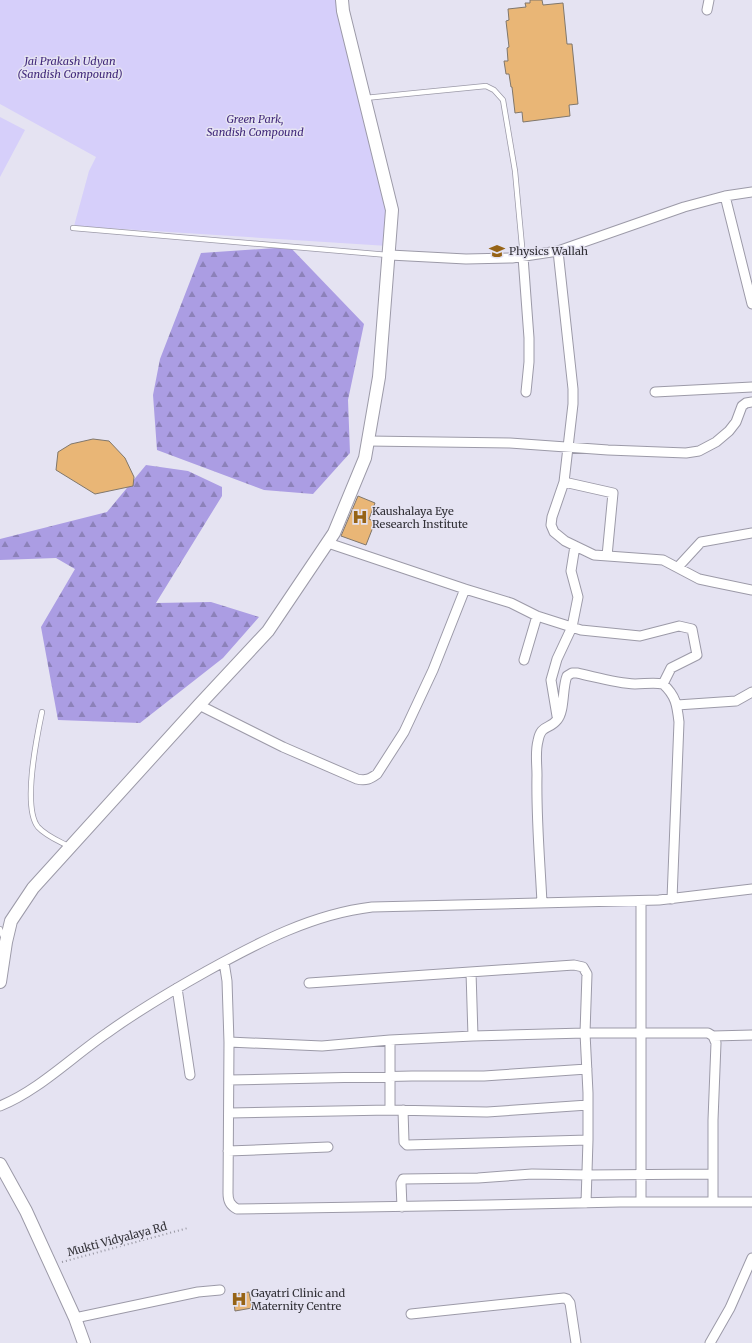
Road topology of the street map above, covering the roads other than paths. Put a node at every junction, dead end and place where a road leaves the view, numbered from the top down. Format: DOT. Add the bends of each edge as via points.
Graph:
graph roads {
  1 [pos="342,0"];
  2 [pos="709,0"];
  3 [pos="707,10"];
  4 [pos="365,98"];
  5 [pos="752,192"];
  6 [pos="725,196"];
  7 [pos="73,228"];
  8 [pos="558,251"];
  9 [pos="390,255"];
  10 [pos="523,257"];
  11 [pos="752,304"];
  12 [pos="752,386"];
  13 [pos="526,392"];
  14 [pos="655,392"];
  15 [pos="752,402"];
  16 [pos="368,441"];
  17 [pos="569,446"];
  18 [pos="564,482"];
  19 [pos="752,533"];
  20 [pos="328,542"];
  21 [pos="575,546"];
  22 [pos="607,556"];
  23 [pos="678,567"];
  24 [pos="465,589"];
  25 [pos="752,590"];
  26 [pos="537,616"];
  27 [pos="572,627"];
  28 [pos="524,660"];
  29 [pos="663,684"];
  30 [pos="752,692"];
  31 [pos="199,705"];
  32 [pos="677,705"];
  33 [pos="42,712"];
  34 [pos="558,719"];
  35 [pos="70,847"];
  36 [pos="752,889"];
  37 [pos="672,899"];
  38 [pos="641,901"];
  39 [pos="542,903"];
  40 [pos="0,929"];
  41 [pos="6,942"];
  42 [pos="224,962"];
  43 [pos="471,972"];
  44 [pos="0,982"];
  45 [pos="309,983"];
  46 [pos="177,988"];
  47 [pos="585,1033"];
  48 [pos="640,1034"];
  49 [pos="752,1035"];
  50 [pos="473,1036"];
  51 [pos="713,1036"];
  52 [pos="390,1040"];
  53 [pos="229,1042"];
  54 [pos="587,1069"];
  55 [pos="190,1074"];
  56 [pos="390,1076"];
  57 [pos="229,1080"];
  58 [pos="588,1105"];
  59 [pos="0,1106"];
  60 [pos="390,1110"];
  61 [pos="402,1110"];
  62 [pos="229,1112"];
  63 [pos="588,1140"];
  64 [pos="328,1147"];
  65 [pos="228,1151"];
  66 [pos="0,1164"];
  67 [pos="640,1174"];
  68 [pos="713,1174"];
  69 [pos="587,1175"];
  70 [pos="641,1202"];
  71 [pos="713,1202"];
  72 [pos="752,1202"];
  73 [pos="586,1203"];
  74 [pos="402,1207"];
  75 [pos="752,1258"];
  76 [pos="220,1290"];
  77 [pos="411,1314"];
  78 [pos="75,1318"];
  79 [pos="84,1343"];
  80 [pos="576,1343"];
  81 [pos="710,1343"];
  1 -- 4 [label="main road"];
  2 -- 3 [label="street"];
  4 -- 9 [label="main road" via="392,210"];
  4 -- 10 [label="lane" via="486,86 494,90 503,100 515,171"];
  5 -- 6 [label="street"];
  6 -- 8 [label="street" via="684,207"];
  6 -- 11 [label="street"];
  7 -- 9 [label="lane"];
  8 -- 10 [label="street"];
  8 -- 17 [label="street" via="573,389"];
  9 -- 10 [label="street" via="466,259"];
  9 -- 16 [label="main road" via="379,377"];
  10 -- 13 [label="street" via="529,354"];
  12 -- 14 [label="street"];
  15 -- 17 [label="street" via="742,406 736,422 729,431 700,451 686,453"];
  16 -- 17 [label="street"];
  16 -- 20 [label="main road" via="365,458"];
  17 -- 18 [label="street"];
  18 -- 21 [label="street" via="551,525 554,532"];
  18 -- 22 [label="street" via="613,493"];
  19 -- 23 [label="street" via="701,542"];
  20 -- 24 [label="street"];
  20 -- 31 [label="main road" via="268,631"];
  21 -- 22 [label="street" via="594,555"];
  21 -- 27 [label="street" via="571,571 578,597"];
  22 -- 23 [label="street" via="655,558"];
  23 -- 25 [label="street" via="700,579"];
  24 -- 26 [label="street" via="511,603"];
  24 -- 31 [label="street" via="433,670 404,732 377,774 370,779 357,779 283,747"];
  26 -- 27 [label="street"];
  26 -- 28 [label="street"];
  27 -- 29 [label="street" via="640,636 679,626 692,629 697,655 671,668"];
  27 -- 34 [label="street" via="557,659 551,680"];
  29 -- 32 [label="street" via="674,696"];
  29 -- 34 [label="street" via="636,684 572,673 567,676 564,683"];
  30 -- 32 [label="street" via="736,700"];
  31 -- 35 [label="main road"];
  32 -- 37 [label="street" via="679,722"];
  33 -- 35 [label="lane" via="32,772 34,820 46,834"];
  34 -- 39 [label="street" via="541,732 537,742 536,792"];
  35 -- 41 [label="main road" via="33,888 12,921"];
  36 -- 37 [label="street"];
  37 -- 38 [label="street"];
  38 -- 39 [label="street"];
  38 -- 48 [label="street"];
  39 -- 42 [label="street" via="372,907 350,910 272,936"];
  40 -- 41 [label="lane"];
  41 -- 44 [label="main road"];
  42 -- 46 [label="street"];
  42 -- 53 [label="street"];
  43 -- 45 [label="street"];
  43 -- 47 [label="street" via="574,965 583,967 587,974"];
  43 -- 50 [label="street"];
  46 -- 55 [label="street"];
  46 -- 59 [label="street" via="107,1033 34,1087"];
  47 -- 48 [label="street"];
  47 -- 50 [label="street"];
  47 -- 54 [label="street"];
  48 -- 51 [label="street"];
  48 -- 67 [label="street"];
  49 -- 51 [label="street"];
  50 -- 52 [label="street"];
  51 -- 68 [label="street" via="716,1043"];
  52 -- 53 [label="street" via="322,1046"];
  52 -- 56 [label="street"];
  53 -- 57 [label="street"];
  54 -- 56 [label="street" via="484,1076"];
  54 -- 58 [label="street"];
  56 -- 57 [label="street"];
  56 -- 60 [label="street"];
  57 -- 62 [label="street"];
  58 -- 61 [label="street" via="487,1112"];
  58 -- 63 [label="street"];
  60 -- 61 [label="street"];
  60 -- 62 [label="street"];
  61 -- 63 [label="street" via="404,1142 407,1145"];
  62 -- 65 [label="street"];
  63 -- 69 [label="street"];
  64 -- 65 [label="street"];
  65 -- 74 [label="street" via="228,1200 231,1206 237,1209"];
  66 -- 78 [label="main road" via="26,1211"];
  67 -- 68 [label="street"];
  67 -- 69 [label="street"];
  67 -- 70 [label="street"];
  68 -- 71 [label="street"];
  69 -- 73 [label="street"];
  69 -- 74 [label="street" via="532,1174 403,1179"];
  70 -- 71 [label="street"];
  70 -- 73 [label="street"];
  71 -- 72 [label="street"];
  73 -- 74 [label="street"];
  75 -- 81 [label="street" via="730,1308"];
  76 -- 78 [label="street" via="198,1292"];
  77 -- 80 [label="street" via="564,1298 570,1303"];
  78 -- 79 [label="main road"];
}
